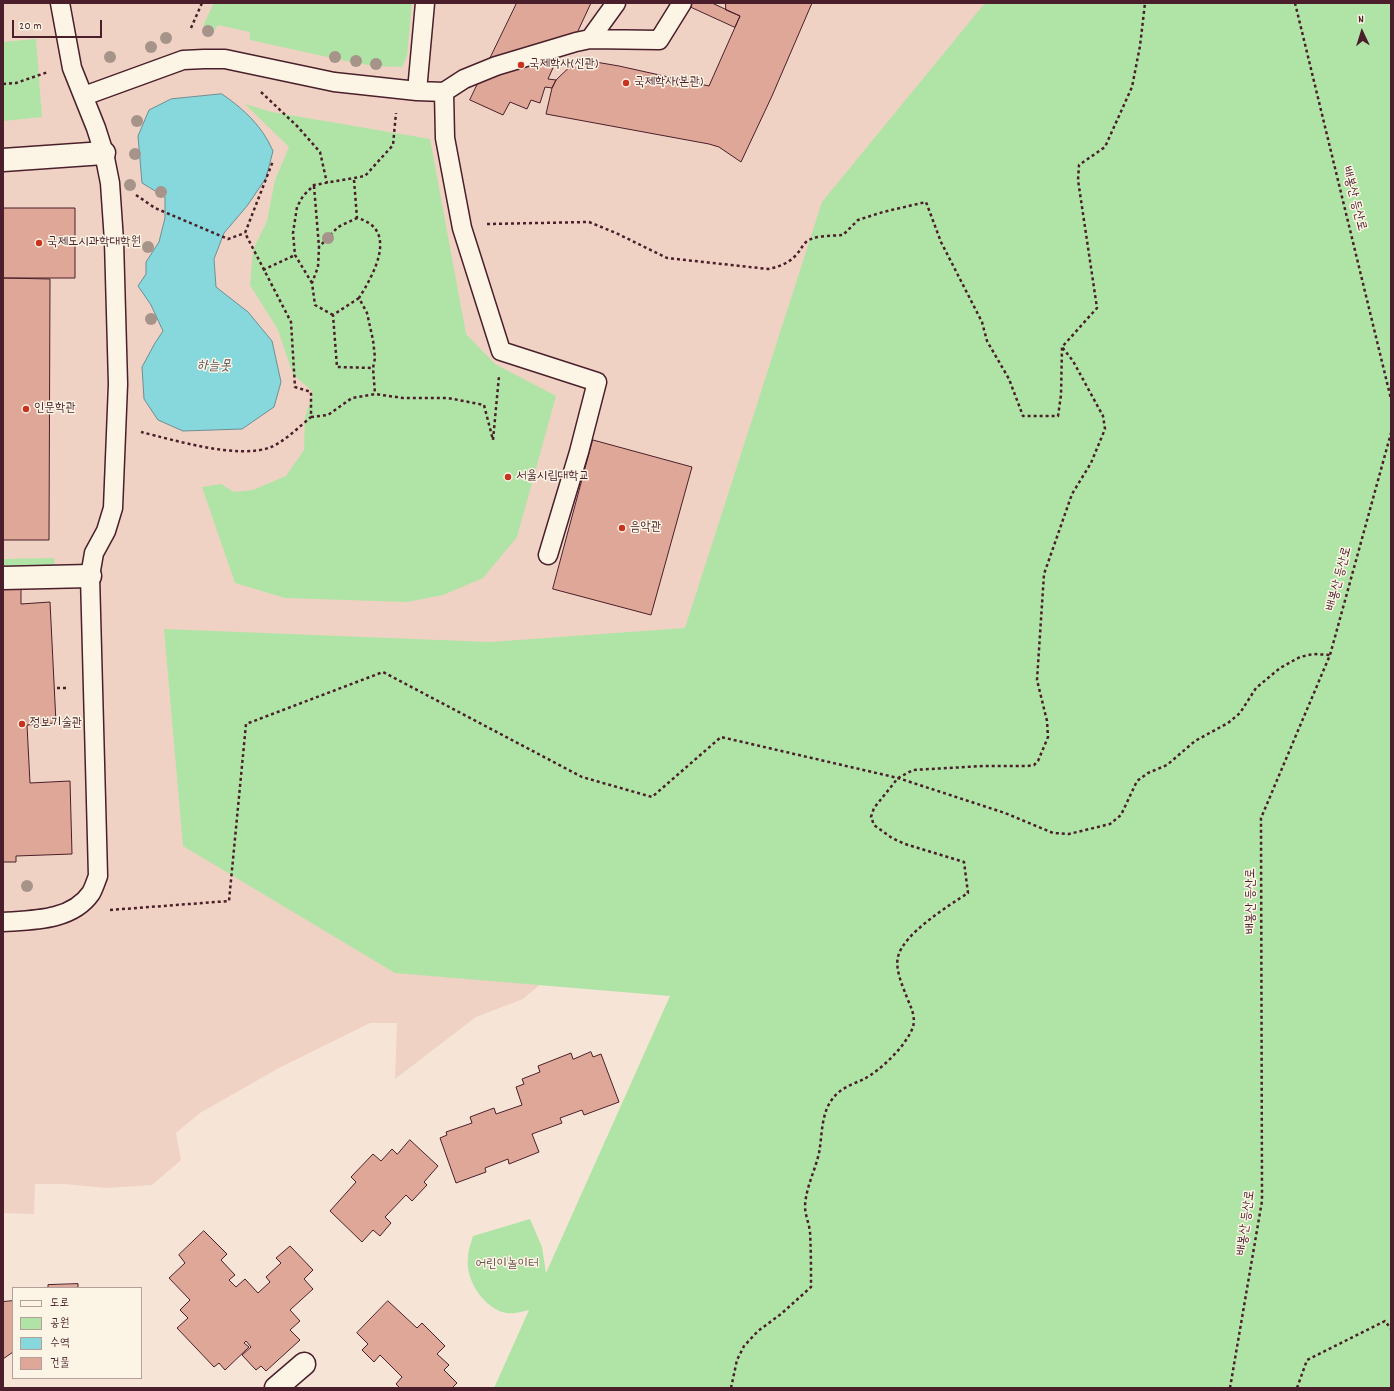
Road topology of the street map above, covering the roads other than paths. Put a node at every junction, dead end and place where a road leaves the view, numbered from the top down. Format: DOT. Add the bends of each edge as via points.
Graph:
graph roads {
  1 [pos="60,3"];
  2 [pos="426,3"];
  3 [pos="616,3"];
  4 [pos="682,3"];
  5 [pos="590,39"];
  6 [pos="416,91"];
  7 [pos="444,92"];
  8 [pos="84,96"];
  9 [pos="104,153"];
  10 [pos="3,160"];
  11 [pos="548,555"];
  12 [pos="90,576"];
  13 [pos="3,578"];
  14 [pos="3,922"];
  15 [pos="304,1364"];
  16 [pos="276,1388"];
  1 -- 8 [label="lane" via="72,68"];
  2 -- 6 [label="lane"];
  3 -- 5 [label="lane"];
  4 -- 5 [label="lane" via="659,40"];
  5 -- 7 [label="lane" via="496,66 464,79"];
  6 -- 7 [label="lane"];
  6 -- 8 [label="lane" via="334,82 225,59 204,59 177,63"];
  7 -- 11 [label="lane" via="445,138 462,228 501,351 597,382"];
  8 -- 9 [label="lane"];
  9 -- 10 [label="street"];
  9 -- 12 [label="lane" via="110,183 114,241 117,425 113,508 106,531 94,553"];
  12 -- 13 [label="street"];
  12 -- 14 [label="lane" via="98,876 91,893 64,914 46,919"];
  15 -- 16 [label="street"];
}
